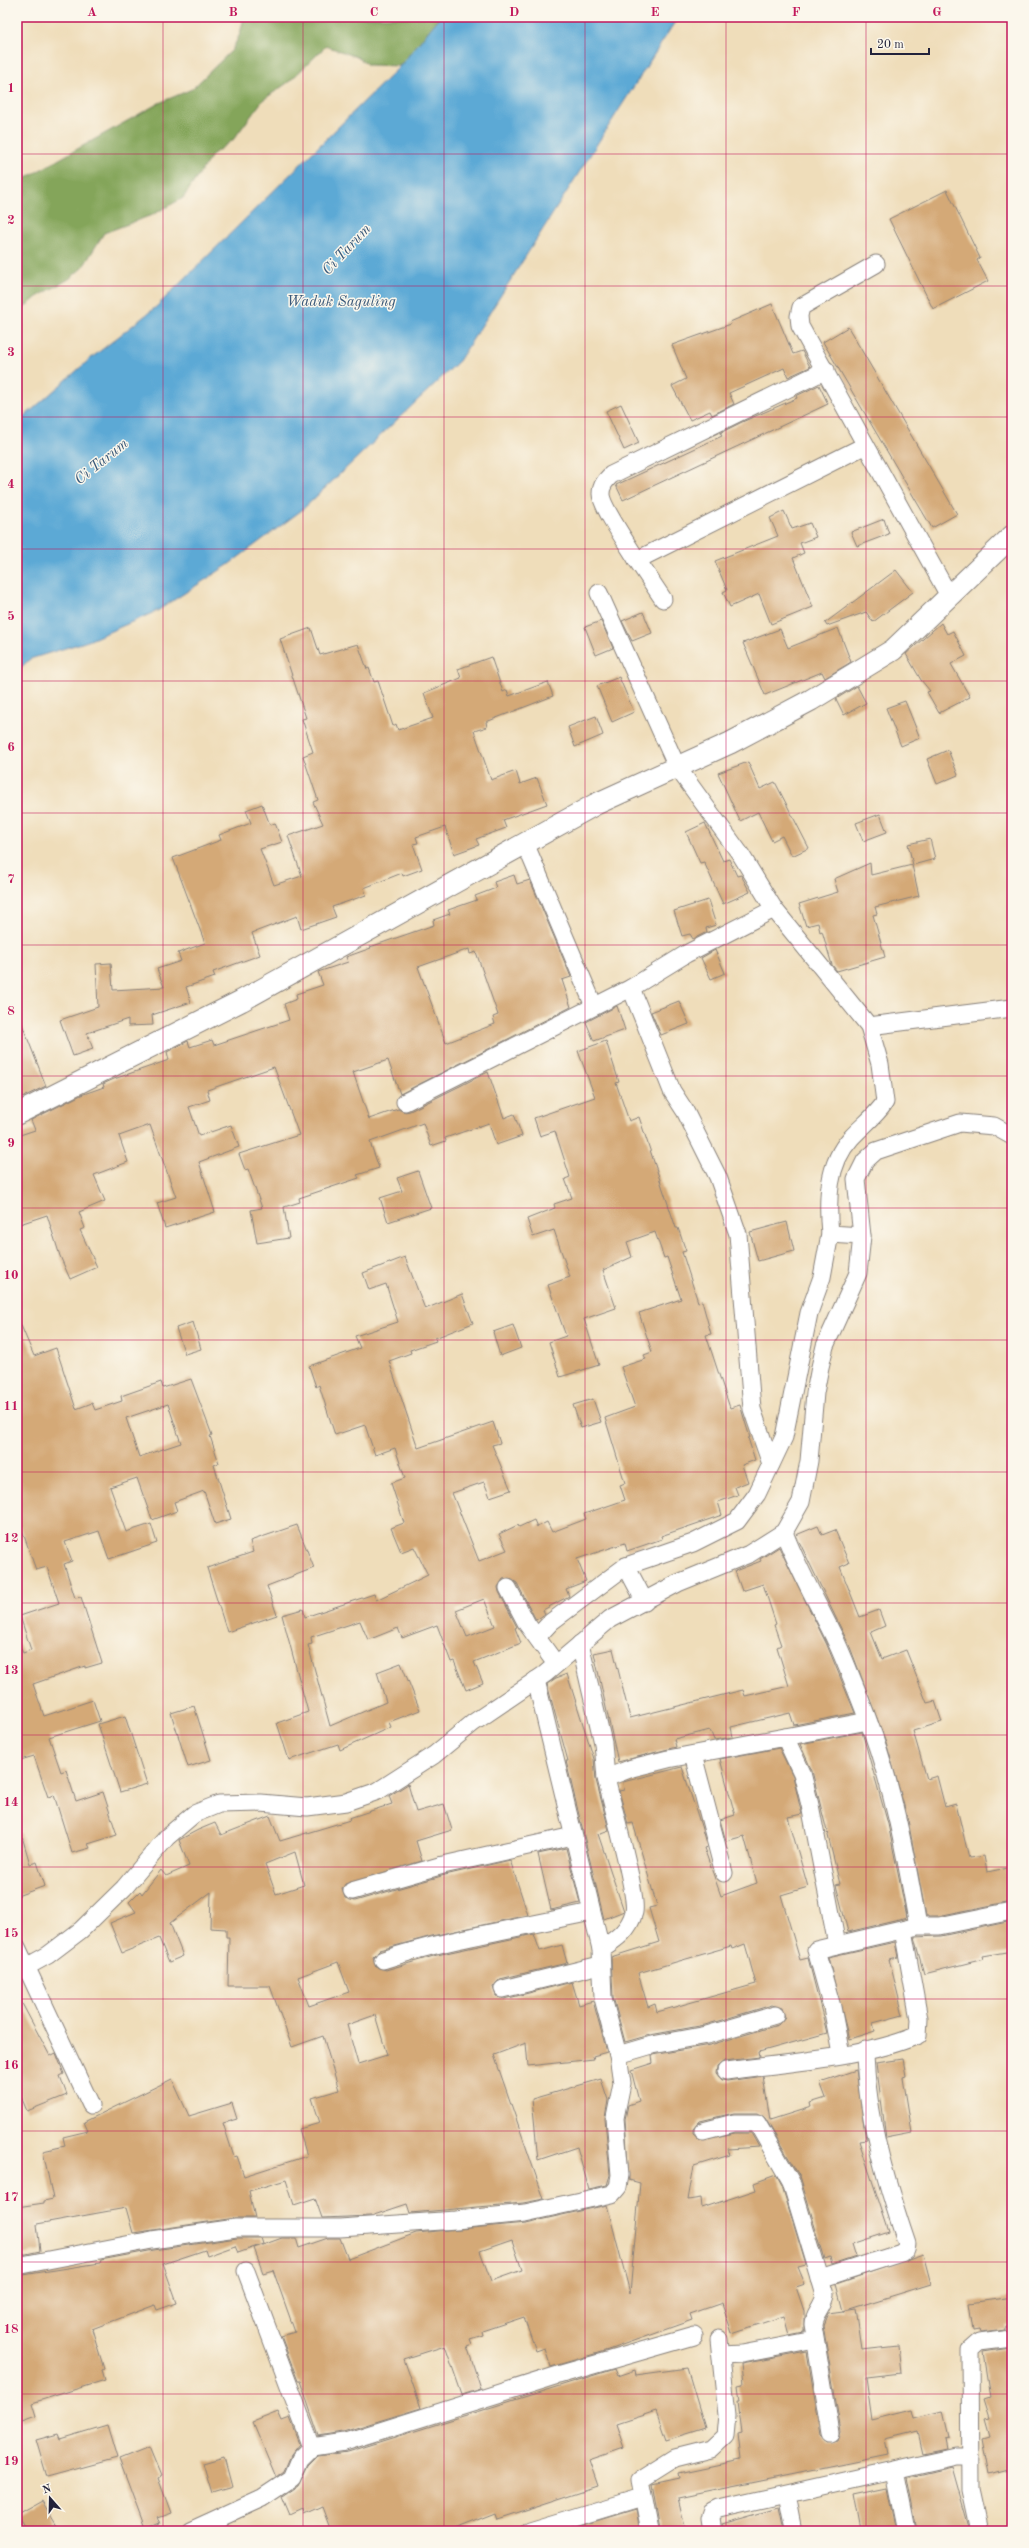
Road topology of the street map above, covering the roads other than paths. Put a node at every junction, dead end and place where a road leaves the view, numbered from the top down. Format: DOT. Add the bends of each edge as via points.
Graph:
graph roads {
  1 [pos="876,264"];
  2 [pos="826,370"];
  3 [pos="864,446"];
  4 [pos="1012,536"];
  5 [pos="637,560"];
  6 [pos="599,593"];
  7 [pos="948,594"];
  8 [pos="663,599"];
  9 [pos="677,767"];
  10 [pos="525,843"];
  11 [pos="774,909"];
  12 [pos="632,988"];
  13 [pos="594,1006"];
  14 [pos="1012,1008"];
  15 [pos="868,1026"];
  16 [pos="405,1102"];
  17 [pos="17,1114"];
  18 [pos="1012,1136"];
  19 [pos="830,1234"];
  20 [pos="862,1236"];
  21 [pos="771,1464"];
  22 [pos="784,1532"];
  23 [pos="626,1566"];
  24 [pos="508,1588"];
  25 [pos="645,1602"];
  26 [pos="538,1636"];
  27 [pos="580,1644"];
  28 [pos="556,1664"];
  29 [pos="536,1680"];
  30 [pos="868,1721"];
  31 [pos="785,1737"];
  32 [pos="693,1755"];
  33 [pos="606,1778"];
  34 [pos="573,1836"];
  35 [pos="724,1873"];
  36 [pos="352,1891"];
  37 [pos="1012,1911"];
  38 [pos="590,1912"];
  39 [pos="910,1928"];
  40 [pos="837,1945"];
  41 [pos="17,1947"];
  42 [pos="600,1957"];
  43 [pos="383,1960"];
  44 [pos="22,1970"];
  45 [pos="503,1989"];
  46 [pos="775,2015"];
  47 [pos="865,2050"];
  48 [pos="841,2054"];
  49 [pos="618,2055"];
  50 [pos="726,2071"];
  51 [pos="92,2105"];
  52 [pos="703,2131"];
  53 [pos="17,2266"];
  54 [pos="246,2271"];
  55 [pos="820,2279"];
  56 [pos="694,2336"];
  57 [pos="1012,2338"];
  58 [pos="815,2340"];
  59 [pos="831,2434"];
  60 [pos="312,2447"];
  61 [pos="971,2456"];
  62 [pos="894,2471"];
  63 [pos="786,2495"];
  64 [pos="642,2497"];
  65 [pos="190,2531"];
  66 [pos="530,2531"];
  67 [pos="650,2531"];
  68 [pos="713,2531"];
  69 [pos="793,2531"];
  70 [pos="906,2531"];
  71 [pos="980,2531"];
  1 -- 2 [label="street" via="801,307 798,316 800,326"];
  2 -- 3 [label="street"];
  2 -- 5 [label="street" via="611,475 603,483 601,494 606,507"];
  3 -- 5 [label="street"];
  3 -- 7 [label="street"];
  4 -- 7 [label="street"];
  5 -- 8 [label="street"];
  6 -- 9 [label="street"];
  7 -- 9 [label="street" via="893,650 868,666 730,743"];
  9 -- 10 [label="street" via="596,804"];
  9 -- 11 [label="street" via="741,855"];
  10 -- 13 [label="street"];
  10 -- 17 [label="street" via="241,1001"];
  11 -- 12 [label="street" via="686,954"];
  11 -- 15 [label="street"];
  12 -- 13 [label="street"];
  12 -- 21 [label="street" via="672,1091 685,1111 718,1177 738,1234 752,1409"];
  13 -- 16 [label="street"];
  14 -- 15 [label="street"];
  15 -- 19 [label="street" via="880,1064 885,1102 851,1138 839,1156 831,1178 828,1199"];
  18 -- 20 [label="street" via="994,1126 960,1123 876,1151 865,1161 856,1180"];
  19 -- 20 [label="street"];
  19 -- 21 [label="street" via="822,1277 809,1313 784,1437"];
  20 -- 22 [label="street" via="858,1273 825,1346 820,1367 809,1461 801,1502"];
  21 -- 23 [label="street" via="757,1494 737,1521 693,1543"];
  22 -- 25 [label="street" via="749,1554 678,1583"];
  22 -- 30 [label="street" via="794,1560 836,1642"];
  23 -- 25 [label="street"];
  23 -- 26 [label="street" via="551,1622"];
  24 -- 26 [label="street" via="527,1624"];
  25 -- 27 [label="street" via="610,1619"];
  26 -- 28 [label="street"];
  27 -- 28 [label="street"];
  27 -- 33 [label="street" via="603,1743"];
  28 -- 29 [label="street"];
  29 -- 34 [label="street"];
  29 -- 44 [label="street" via="473,1723 434,1755 378,1790 346,1802 315,1806 220,1804 194,1814 167,1837 124,1888 81,1930 48,1955"];
  30 -- 31 [label="street"];
  30 -- 39 [label="street" via="892,1801 906,1862"];
  31 -- 32 [label="street"];
  31 -- 40 [label="street" via="802,1773 810,1805"];
  32 -- 33 [label="street" via="632,1768"];
  32 -- 35 [label="street"];
  33 -- 42 [label="street" via="629,1873 634,1910 624,1933"];
  34 -- 36 [label="street" via="443,1865"];
  34 -- 38 [label="street"];
  37 -- 39 [label="street" via="939,1926"];
  38 -- 42 [label="street"];
  38 -- 43 [label="street" via="415,1950"];
  39 -- 40 [label="street"];
  39 -- 47 [label="street" via="919,2019 918,2035"];
  40 -- 48 [label="street" via="816,1950 832,2007"];
  41 -- 44 [label="street"];
  42 -- 45 [label="street"];
  42 -- 49 [label="street" via="603,1998"];
  44 -- 51 [label="street"];
  46 -- 49 [label="street" via="707,2036 652,2045"];
  47 -- 48 [label="street"];
  47 -- 55 [label="street" via="865,2073 880,2158 907,2244 901,2253"];
  48 -- 50 [label="street"];
  49 -- 53 [label="street" via="622,2083 615,2118 620,2175 618,2186 612,2194 525,2213 456,2220 340,2228 236,2228 152,2240"];
  52 -- 55 [label="street" via="734,2123 758,2123 791,2182"];
  54 -- 60 [label="street"];
  55 -- 58 [label="street" via="825,2295 813,2319"];
  56 -- 60 [label="street" via="558,2375 345,2442"];
  57 -- 61 [label="street" via="979,2342 970,2350"];
  58 -- 59 [label="street"];
  58 -- 64 [label="street" via="742,2354 720,2347 727,2415 725,2436 711,2449 675,2458 640,2480"];
  60 -- 65 [label="street" via="300,2459 292,2478 262,2498"];
  61 -- 62 [label="street" via="956,2456"];
  61 -- 71 [label="street" via="971,2490"];
  62 -- 63 [label="street"];
  62 -- 70 [label="street"];
  63 -- 68 [label="street" via="713,2512"];
  63 -- 69 [label="street"];
  64 -- 66 [label="street"];
  64 -- 67 [label="street"];
}
